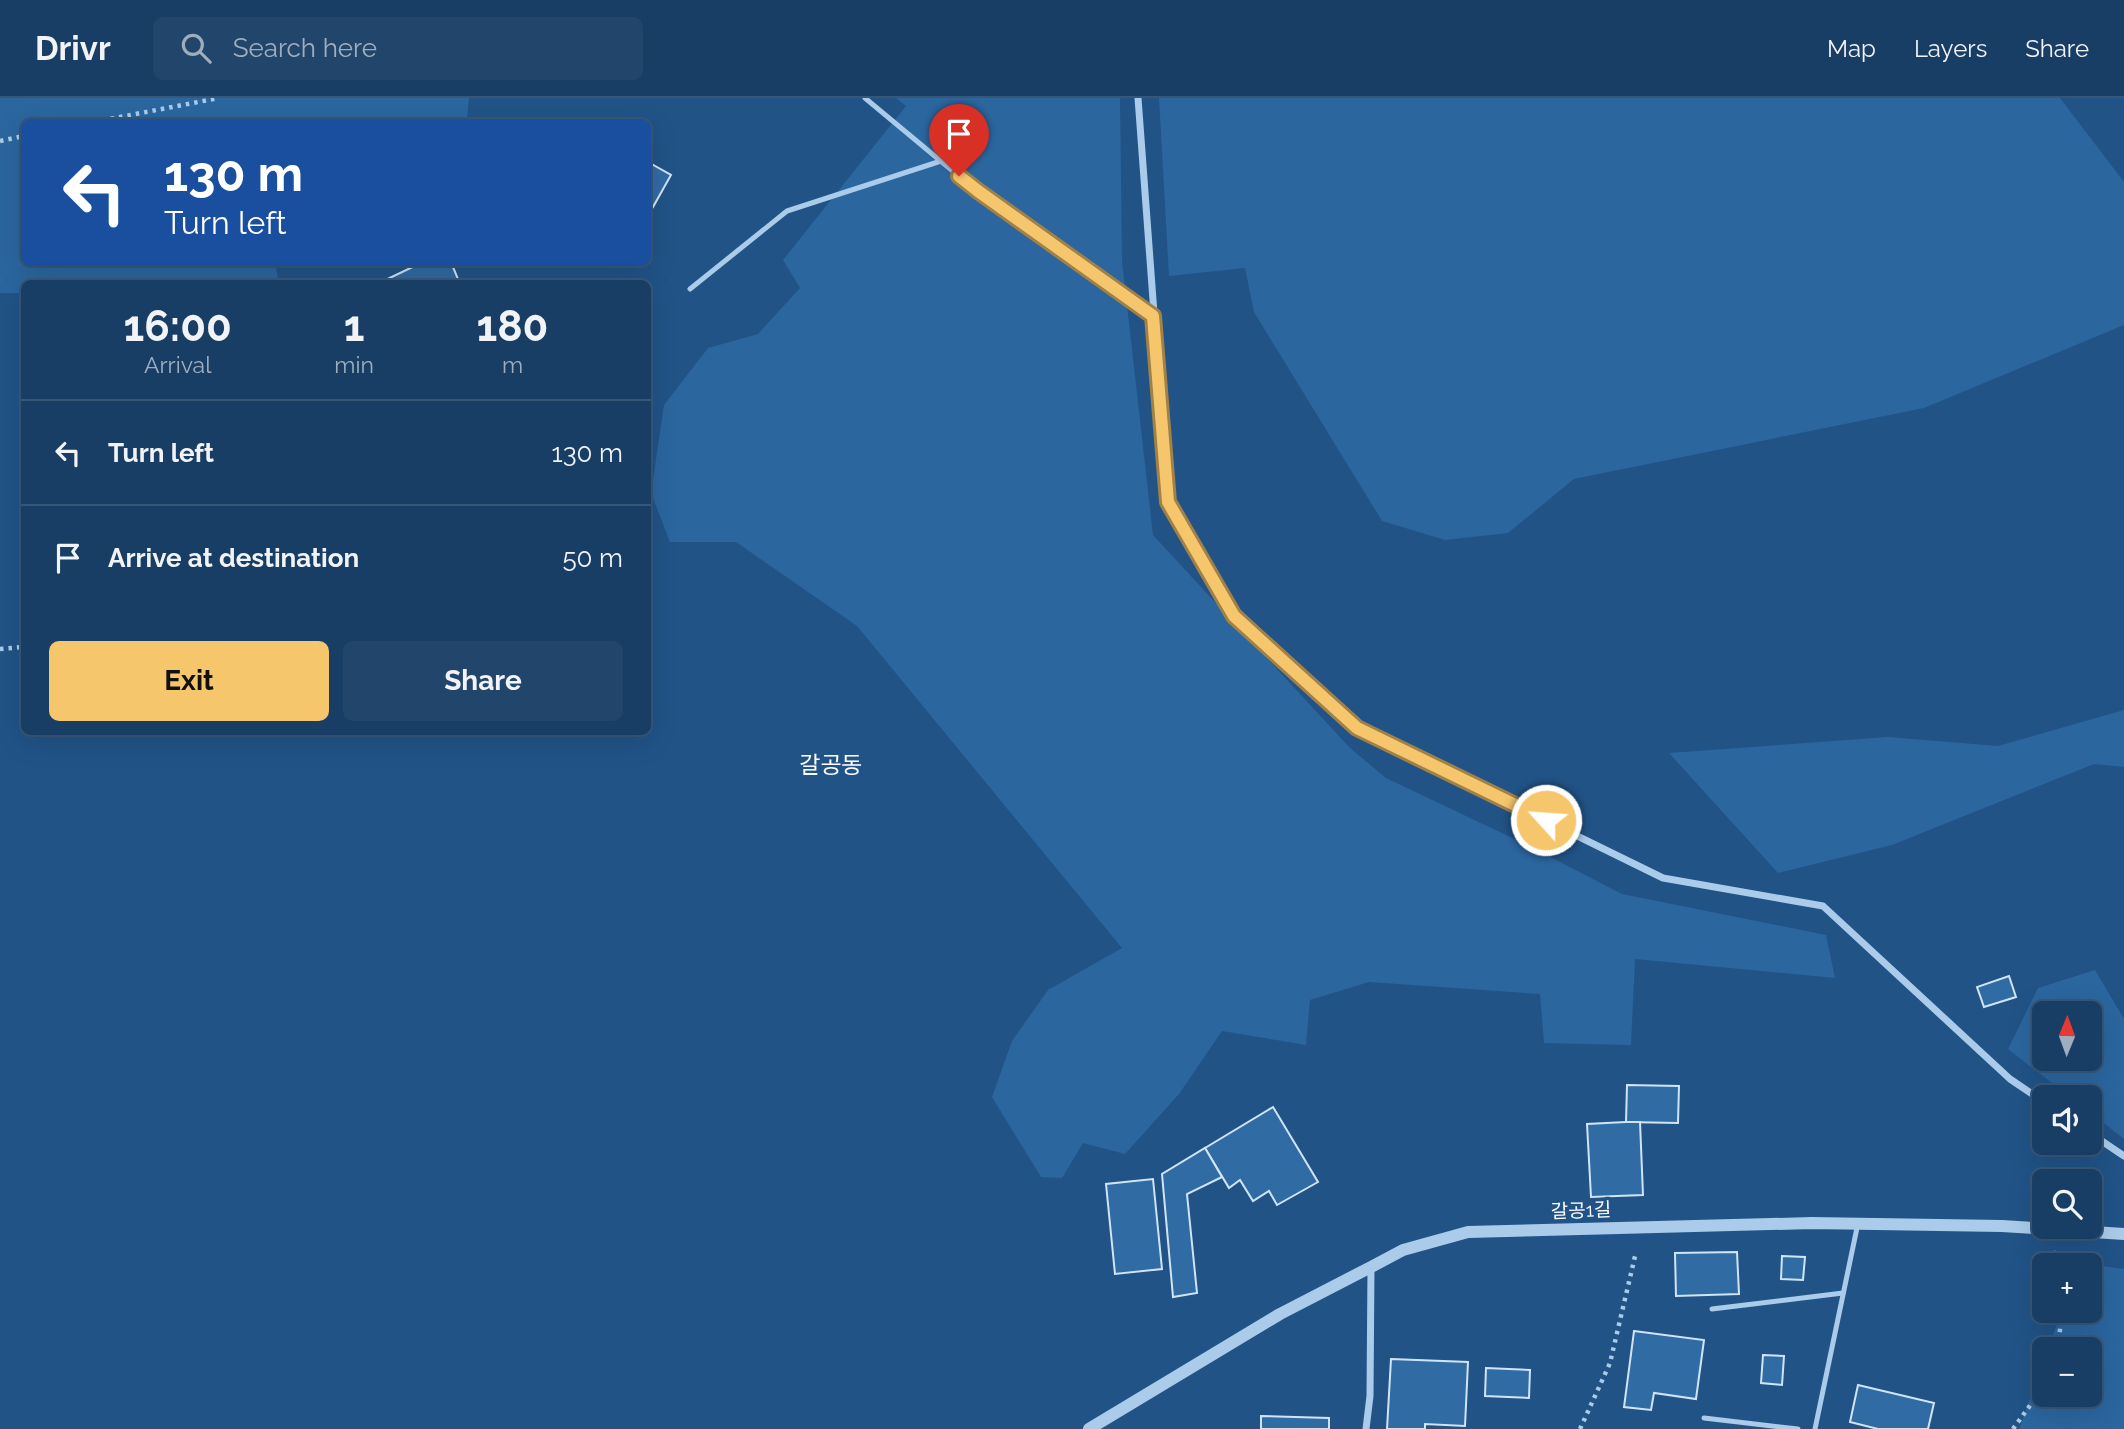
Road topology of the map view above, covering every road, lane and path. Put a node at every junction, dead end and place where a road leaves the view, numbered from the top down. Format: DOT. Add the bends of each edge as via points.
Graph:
graph roads {
  1 [pos="219,98"];
  2 [pos="865,98"];
  3 [pos="1138,98"];
  4 [pos="110,119"];
  5 [pos="21,137"];
  6 [pos="0,141"];
  7 [pos="941,161"];
  8 [pos="690,289"];
  9 [pos="1153,316"];
  10 [pos="21,647"];
  11 [pos="0,649"];
  12 [pos="2032,1094"];
  13 [pos="2102,1141"];
  14 [pos="2124,1156"];
  15 [pos="1858,1223"];
  16 [pos="1642,1227"];
  17 [pos="2124,1234"];
  18 [pos="1371,1266"];
  19 [pos="1843,1293"];
  20 [pos="1712,1309"];
  21 [pos="2032,1402"];
  22 [pos="1704,1418"];
  23 [pos="1090,1429"];
  24 [pos="1366,1429"];
  25 [pos="1580,1429"];
  26 [pos="1798,1429"];
  27 [pos="1815,1429"];
  28 [pos="2013,1429"];
  1 -- 4 [label="path"];
  2 -- 7 [label="lane"];
  3 -- 9 [label="street"];
  5 -- 6 [label="path"];
  7 -- 8 [label="lane" via="787,211"];
  7 -- 9 [label="lane"];
  9 -- 12 [label="street" via="1168,502 1234,616 1357,728 1664,878 1824,906 2010,1079"];
  10 -- 11 [label="path"];
  13 -- 14 [label="street"];
  15 -- 16 [label="street, 갈공1길"];
  15 -- 17 [label="street, 갈공1길"];
  15 -- 19 [label="lane"];
  16 -- 18 [label="street, 갈공1길" via="1468,1232 1402,1250"];
  16 -- 25 [label="path" via="1610,1363"];
  18 -- 23 [label="street, 갈공1길" via="1280,1314"];
  18 -- 24 [label="street"];
  19 -- 20 [label="lane"];
  19 -- 27 [label="lane"];
  21 -- 28 [label="path"];
  22 -- 26 [label="lane"];
}
